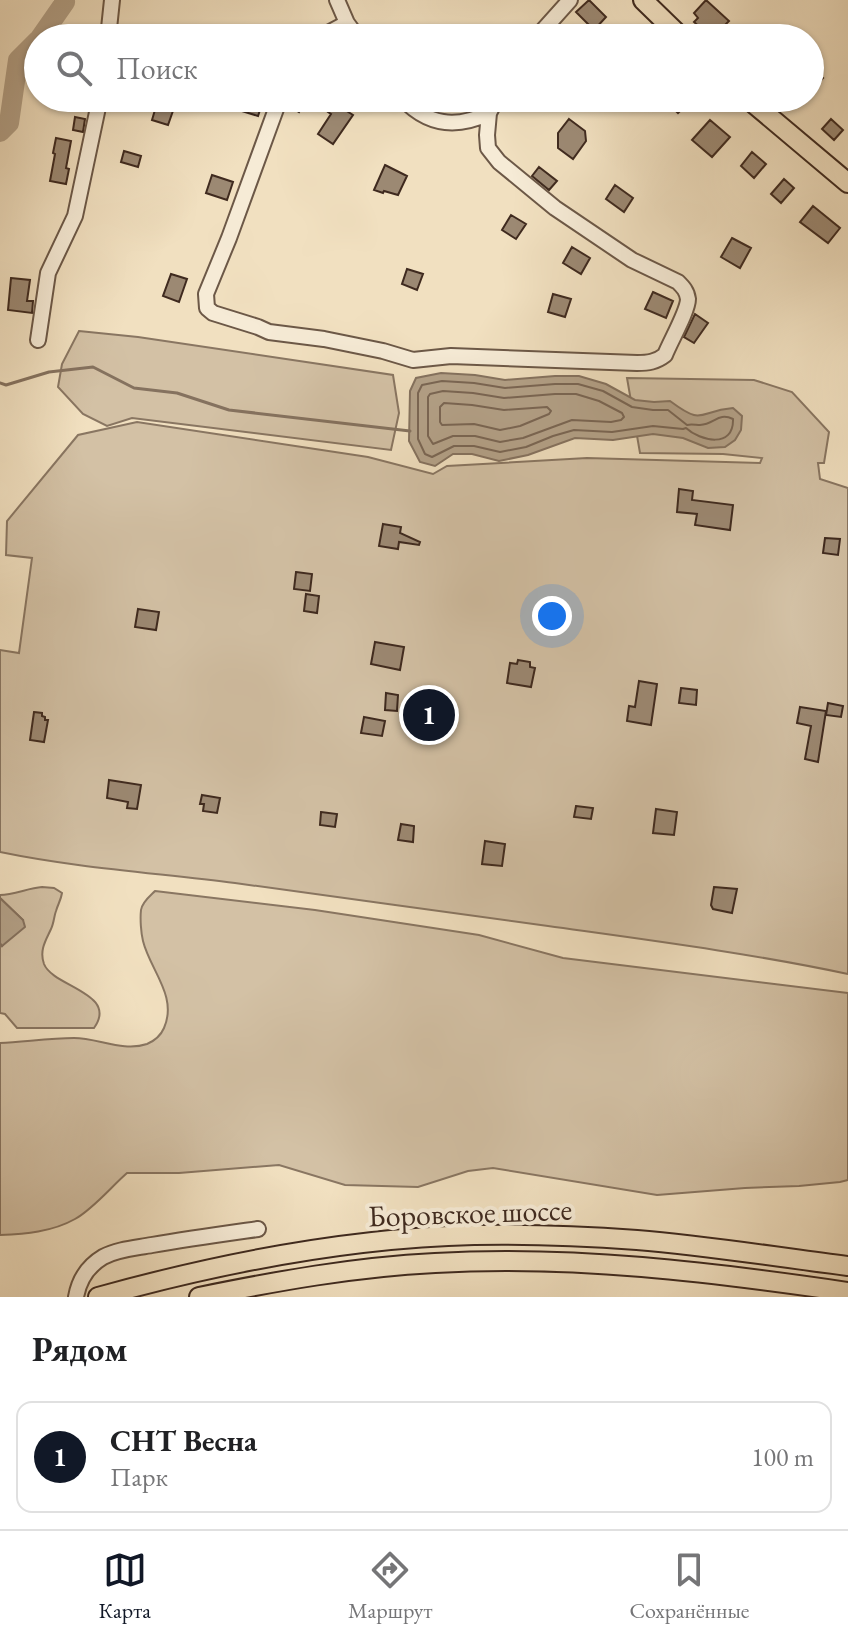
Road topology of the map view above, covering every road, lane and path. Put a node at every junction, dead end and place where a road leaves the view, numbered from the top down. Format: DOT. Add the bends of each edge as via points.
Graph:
graph roads {
  1 [pos="112,0"];
  2 [pos="337,0"];
  3 [pos="570,0"];
  4 [pos="643,0"];
  5 [pos="347,23"];
  6 [pos="109,24"];
  7 [pos="549,24"];
  8 [pos="668,24"];
  9 [pos="97,112"];
  10 [pos="275,112"];
  11 [pos="418,112"];
  12 [pos="764,112"];
  13 [pos="489,113"];
  14 [pos="848,183"];
  15 [pos="38,340"];
  16 [pos="258,1229"];
  17 [pos="848,1266"];
  18 [pos="848,1292"];
  19 [pos="76,1297"];
  20 [pos="98,1297"];
  21 [pos="199,1297"];
  1 -- 6 [label="street"];
  2 -- 5 [label="street"];
  3 -- 7 [label="street"];
  4 -- 8 [label="main road"];
  9 -- 15 [label="street" via="75,216 48,273"];
  10 -- 13 [label="street" via="206,294 213,313 269,332 413,360 451,356 650,363 661,358 686,306 686,291 555,208 499,162 488,148"];
  11 -- 13 [label="street" via="443,123"];
  12 -- 14 [label="main road"];
  16 -- 19 [label="street" via="120,1251 86,1272"];
  17 -- 20 [label="main road, Боровское шоссе" via="635,1240 460,1236 291,1254"];
  18 -- 21 [label="main road, Боровское шоссе" via="628,1266 473,1261 336,1273"];
}
